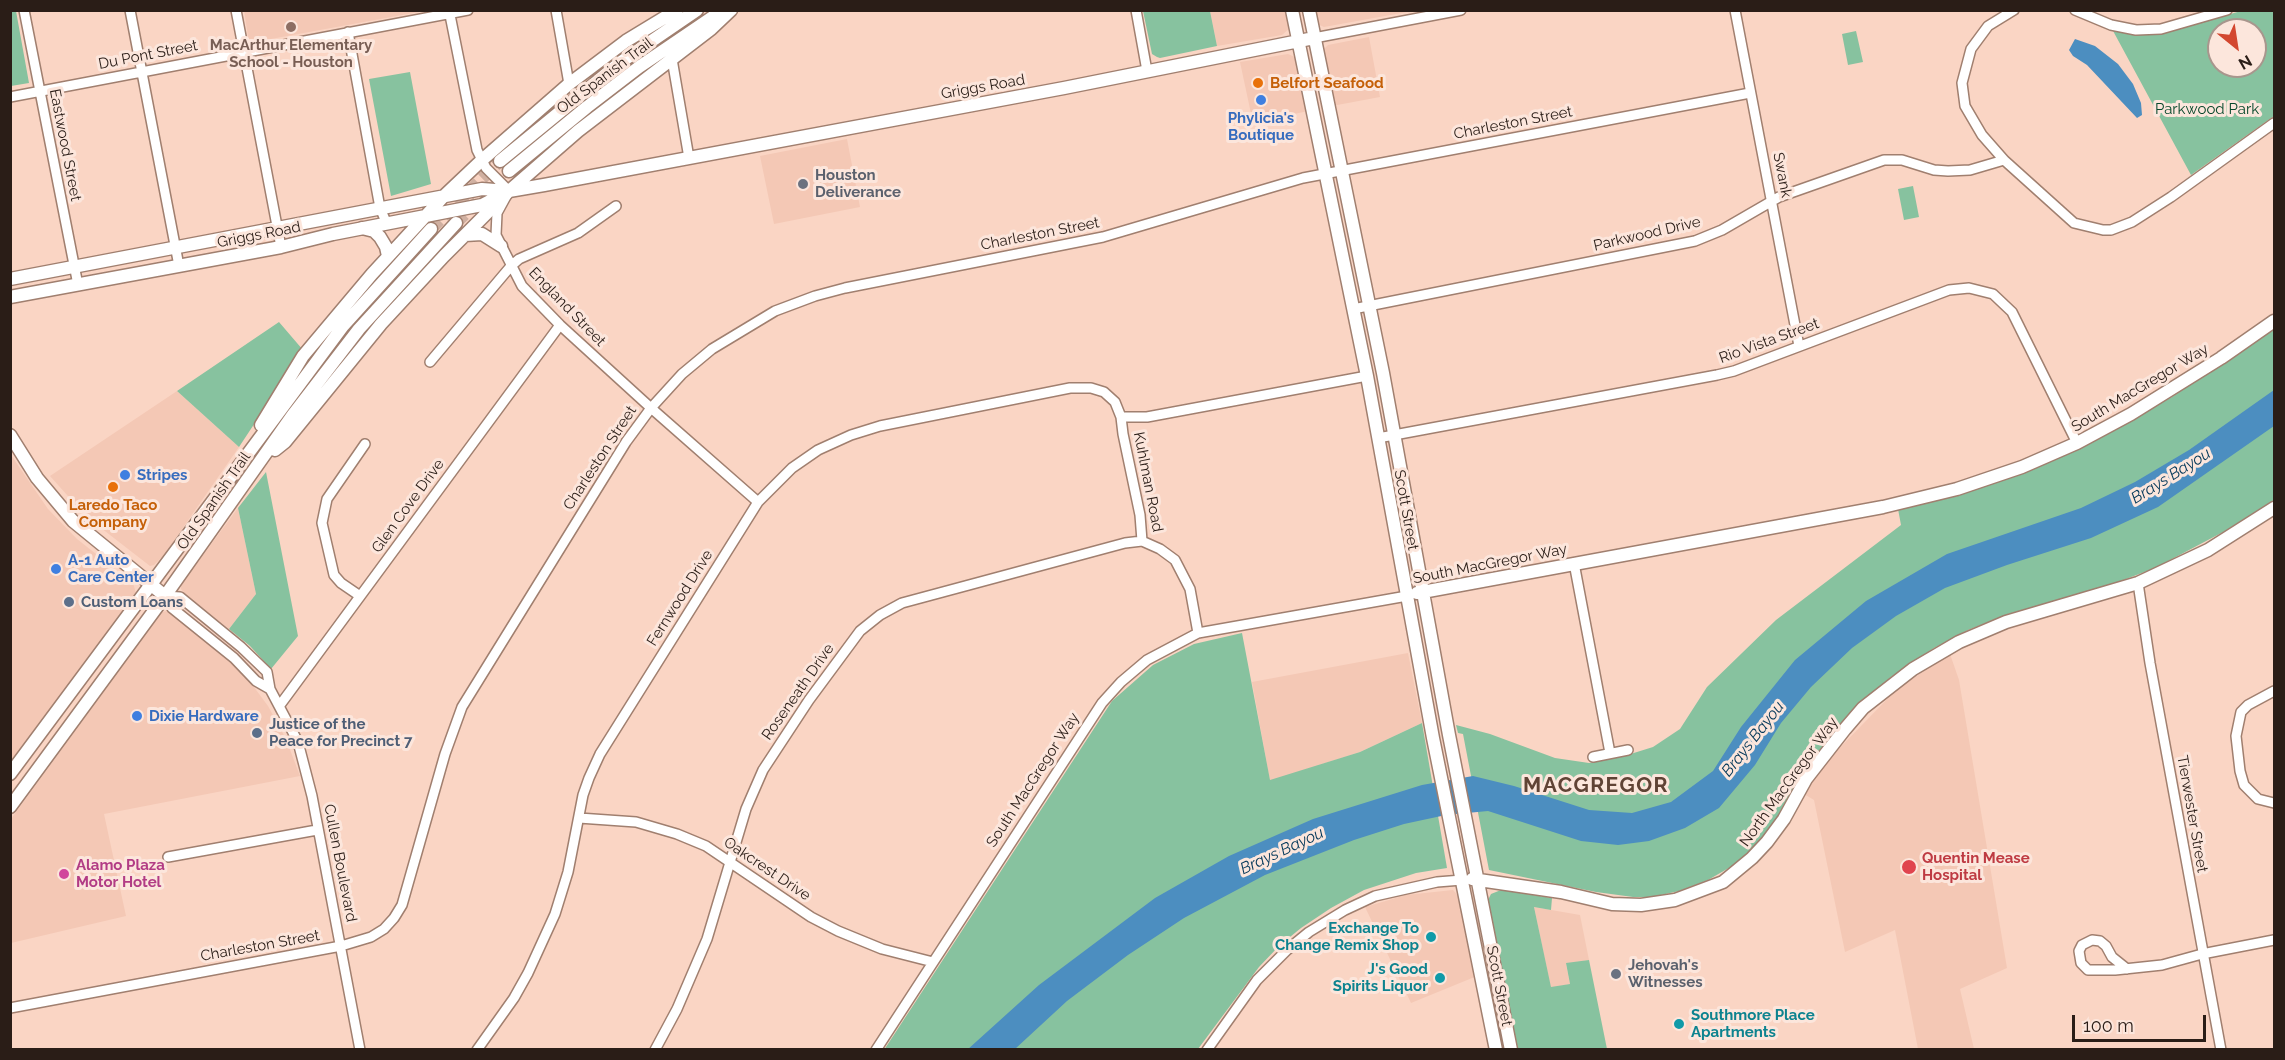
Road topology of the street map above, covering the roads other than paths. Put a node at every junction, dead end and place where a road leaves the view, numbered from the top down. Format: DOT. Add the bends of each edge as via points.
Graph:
graph roads {
  1 [pos="24,10"];
  2 [pos="130,10"];
  3 [pos="236,10"];
  4 [pos="468,10"];
  5 [pos="556,10"];
  6 [pos="697,10"];
  7 [pos="723,10"];
  8 [pos="731,10"];
  9 [pos="1136,10"];
  10 [pos="1292,10"];
  11 [pos="1309,10"];
  12 [pos="1461,10"];
  13 [pos="1735,10"];
  14 [pos="2014,10"];
  15 [pos="2075,10"];
  16 [pos="2227,10"];
  17 [pos="450,12"];
  18 [pos="670,12"];
  19 [pos="348,33"];
  20 [pos="1314,38"];
  21 [pos="1298,42"];
  22 [pos="243,52"];
  23 [pos="672,59"];
  24 [pos="141,71"];
  25 [pos="1147,71"];
  26 [pos="569,84"];
  27 [pos="40,92"];
  28 [pos="1750,93"];
  29 [pos="10,97"];
  30 [pos="2274,123"];
  31 [pos="689,158"];
  32 [pos="482,160"];
  33 [pos="2004,160"];
  34 [pos="500,161"];
  35 [pos="509,171"];
  36 [pos="1343,171"];
  37 [pos="1325,174"];
  38 [pos="509,191"];
  39 [pos="444,196"];
  40 [pos="1772,201"];
  41 [pos="616,206"];
  42 [pos="381,208"];
  43 [pos="426,216"];
  44 [pos="456,223"];
  45 [pos="387,224"];
  46 [pos="278,227"];
  47 [pos="361,228"];
  48 [pos="431,228"];
  49 [pos="465,235"];
  50 [pos="175,246"];
  51 [pos="501,246"];
  52 [pos="281,247"];
  53 [pos="388,256"];
  54 [pos="74,266"];
  55 [pos="179,266"];
  56 [pos="511,266"];
  57 [pos="10,279"];
  58 [pos="78,285"];
  59 [pos="10,297"];
  60 [pos="1369,306"];
  61 [pos="1353,309"];
  62 [pos="2274,321"];
  63 [pos="560,325"];
  64 [pos="1799,346"];
  65 [pos="430,362"];
  66 [pos="1367,376"];
  67 [pos="1104,392"];
  68 [pos="651,408"];
  69 [pos="1121,417"];
  70 [pos="1394,435"];
  71 [pos="1378,438"];
  72 [pos="11,440"];
  73 [pos="2077,443"];
  74 [pos="365,444"];
  75 [pos="252,447"];
  76 [pos="242,459"];
  77 [pos="257,466"];
  78 [pos="758,502"];
  79 [pos="2274,508"];
  80 [pos="1142,541"];
  81 [pos="1574,563"];
  82 [pos="2138,583"];
  83 [pos="150,584"];
  84 [pos="1423,592"];
  85 [pos="165,596"];
  86 [pos="360,596"];
  87 [pos="1407,596"];
  88 [pos="1198,633"];
  89 [pos="79,682"];
  90 [pos="2274,691"];
  91 [pos="94,694"];
  92 [pos="280,705"];
  93 [pos="1628,750"];
  94 [pos="1611,753"];
  95 [pos="1593,757"];
  96 [pos="10,774"];
  97 [pos="10,779"];
  98 [pos="23,790"];
  99 [pos="2274,803"];
  100 [pos="10,807"];
  101 [pos="579,818"];
  102 [pos="317,830"];
  103 [pos="168,857"];
  104 [pos="730,863"];
  105 [pos="1478,879"];
  106 [pos="1462,880"];
  107 [pos="2274,940"];
  108 [pos="341,946"];
  109 [pos="2202,954"];
  110 [pos="933,962"];
  111 [pos="2127,969"];
  112 [pos="10,1008"];
  113 [pos="360,1050"];
  114 [pos="477,1050"];
  115 [pos="655,1050"];
  116 [pos="876,1050"];
  117 [pos="1207,1050"];
  118 [pos="1496,1050"];
  119 [pos="1511,1050"];
  120 [pos="2221,1050"];
  1 -- 27 [label="street, Eastwood Street"];
  2 -- 24 [label="street"];
  3 -- 22 [label="street"];
  4 -- 17 [label="street, Du Pont Street"];
  5 -- 26 [label="street"];
  6 -- 34 [label="main road, Old Spanish Trail" via="621,62"];
  7 -- 35 [label="main road, Old Spanish Trail" via="639,67"];
  8 -- 23 [label="main road"];
  9 -- 25 [label="street"];
  10 -- 21 [label="main road, Scott Street"];
  11 -- 20 [label="main road, Scott Street"];
  12 -- 20 [label="street, Griggs Road"];
  13 -- 28 [label="street, Swank"];
  14 -- 33 [label="street" via="1979,36 1966,61 1962,83 1968,115"];
  15 -- 16 [label="street" via="2136,30 2161,29"];
  17 -- 19 [label="street, Du Pont Street"];
  17 -- 32 [label="street"];
  18 -- 26 [label="main road"];
  19 -- 22 [label="street, Du Pont Street"];
  19 -- 42 [label="street"];
  20 -- 21 [label="main road, Griggs Road"];
  20 -- 36 [label="main road, Scott Street"];
  21 -- 25 [label="main road, Griggs Road"];
  21 -- 37 [label="main road, Scott Street"];
  22 -- 24 [label="street, Du Pont Street"];
  22 -- 46 [label="street"];
  23 -- 31 [label="street"];
  23 -- 38 [label="main road" via="578,131"];
  24 -- 27 [label="street, Du Pont Street"];
  24 -- 50 [label="street"];
  25 -- 31 [label="main road, Griggs Road"];
  26 -- 32 [label="main road"];
  27 -- 29 [label="street, Du Pont Street"];
  27 -- 54 [label="street, Eastwood Street"];
  28 -- 36 [label="street, Charleston Street"];
  28 -- 40 [label="street, Swank"];
  30 -- 33 [label="street" via="2171,197 2132,222 2111,230 2074,223"];
  31 -- 38 [label="main road, Griggs Road"];
  32 -- 38 [label="street"];
  32 -- 39 [label="main road"];
  33 -- 40 [label="street, Parkwood Drive" via="1970,170 1948,171 1902,160 1884,160"];
  36 -- 37 [label="street, Charleston Street"];
  36 -- 60 [label="main road, Scott Street"];
  37 -- 61 [label="main road, Scott Street"];
  37 -- 68 [label="street, Charleston Street" via="1243,194 1103,237 815,296 775,311 712,349"];
  38 -- 39 [label="main road, Griggs Road" via="482,189"];
  38 -- 43 [label="main road, Griggs Road" via="482,205"];
  38 -- 49 [label="main road"];
  38 -- 51 [label="street, England Street" via="497,213 496,236"];
  39 -- 42 [label="main road, Griggs Road"];
  39 -- 43 [label="main road"];
  40 -- 60 [label="street, Parkwood Drive" via="1695,241"];
  40 -- 64 [label="street, Swank"];
  41 -- 56 [label="street" via="578,233"];
  42 -- 45 [label="street"];
  42 -- 46 [label="main road, Griggs Road"];
  43 -- 45 [label="main road, Griggs Road"];
  43 -- 53 [label="main road"];
  44 -- 77 [label="main road, Old Spanish Trail" via="359,329"];
  45 -- 47 [label="main road, Griggs Road"];
  46 -- 50 [label="main road, Griggs Road"];
  46 -- 52 [label="street"];
  47 -- 52 [label="main road, Griggs Road"];
  47 -- 53 [label="main road" via="380,237"];
  48 -- 75 [label="main road, Old Spanish Trail" via="342,326"];
  49 -- 51 [label="main road" via="482,234"];
  49 -- 77 [label="main road" via="381,324 285,442"];
  50 -- 54 [label="main road, Griggs Road"];
  50 -- 55 [label="street"];
  51 -- 56 [label="street, England Street"];
  52 -- 55 [label="main road, Griggs Road"];
  53 -- 75 [label="main road" via="303,356 273,402"];
  54 -- 57 [label="main road, Griggs Road"];
  54 -- 58 [label="street, Eastwood Street"];
  55 -- 58 [label="main road, Griggs Road"];
  56 -- 63 [label="street, England Street" via="522,286"];
  56 -- 65 [label="street"];
  58 -- 59 [label="main road, Griggs Road"];
  60 -- 61 [label="street, Parkwood Drive"];
  60 -- 70 [label="main road, Scott Street"];
  61 -- 66 [label="main road, Scott Street"];
  62 -- 73 [label="main road, South MacGregor Way" via="2131,414"];
  63 -- 68 [label="street, England Street"];
  63 -- 86 [label="street, Glen Cove Drive"];
  64 -- 70 [label="street, Rio Vista Street" via="1717,375"];
  64 -- 73 [label="street, Rio Vista Street" via="1949,290 1985,291 2012,312"];
  66 -- 69 [label="street" via="1146,417"];
  66 -- 71 [label="main road, Scott Street"];
  67 -- 69 [label="street, Kuhlman Road" via="1115,402"];
  67 -- 78 [label="street, Fernwood Drive" via="1070,388 851,435 818,450 792,468"];
  68 -- 78 [label="street, England Street"];
  68 -- 108 [label="street, Charleston Street" via="462,707 402,905 384,929"];
  69 -- 80 [label="street, Kuhlman Road"];
  70 -- 71 [label="street, Rio Vista Street"];
  70 -- 84 [label="main road, Scott Street"];
  71 -- 87 [label="main road, Scott Street"];
  72 -- 83 [label="main road, Cullen Boulevard" via="73,521"];
  73 -- 81 [label="main road, South MacGregor Way" via="1974,483 1883,507"];
  74 -- 86 [label="street" via="327,499 322,523 334,575"];
  75 -- 76 [label="main road, Old Spanish Trail"];
  76 -- 77 [label="main road"];
  76 -- 83 [label="main road, Old Spanish Trail"];
  77 -- 85 [label="main road, Old Spanish Trail"];
  78 -- 101 [label="street, Fernwood Drive" via="600,754"];
  79 -- 82 [label="main road, North MacGregor Way" via="2208,550"];
  80 -- 88 [label="street, Kuhlman Road" via="1175,560 1190,589"];
  80 -- 104 [label="street, Roseneath Drive" via="932,593 880,615 843,653 763,770"];
  81 -- 84 [label="main road, South MacGregor Way"];
  81 -- 94 [label="street"];
  82 -- 105 [label="main road, North MacGregor Way" via="2006,621 1959,642 1899,679 1863,708 1806,779 1767,842 1723,882 1675,900 1641,905 1612,904"];
  82 -- 109 [label="street, Tierwester Street"];
  83 -- 85 [label="main road, Cullen Boulevard"];
  83 -- 89 [label="main road, Old Spanish Trail"];
  84 -- 87 [label="main road, South MacGregor Way"];
  84 -- 105 [label="main road, Scott Street"];
  85 -- 91 [label="main road, Old Spanish Trail"];
  85 -- 92 [label="street, Cullen Boulevard" via="180,597 241,646 267,672 270,689"];
  86 -- 92 [label="street, Glen Cove Drive"];
  87 -- 88 [label="street, South MacGregor Way"];
  87 -- 106 [label="main road, Scott Street"];
  88 -- 110 [label="street, South MacGregor Way" via="1147,660 1102,704"];
  89 -- 91 [label="main road"];
  89 -- 96 [label="main road, Old Spanish Trail"];
  90 -- 99 [label="street" via="2241,712 2236,736 2244,785 2258,799"];
  91 -- 98 [label="main road, Old Spanish Trail"];
  92 -- 102 [label="street, Cullen Boulevard" via="298,742"];
  93 -- 94 [label="street"];
  94 -- 95 [label="street"];
  97 -- 98 [label="main road"];
  98 -- 100 [label="main road, Old Spanish Trail"];
  101 -- 104 [label="street, Oakcrest Drive" via="657,827 706,846"];
  101 -- 114 [label="street, Fernwood Drive" via="562,892 541,947 514,998"];
  102 -- 103 [label="street"];
  102 -- 108 [label="street, Cullen Boulevard"];
  104 -- 110 [label="street, Oakcrest Drive" via="838,931 882,949"];
  104 -- 115 [label="street, Roseneath Drive" via="707,939"];
  105 -- 106 [label="main road, North MacGregor Way"];
  105 -- 119 [label="main road, Scott Street"];
  106 -- 117 [label="street, North MacGregor Way" via="1375,896 1310,932 1257,980"];
  106 -- 118 [label="main road, Scott Street"];
  107 -- 109 [label="street"];
  108 -- 112 [label="street, Charleston Street"];
  108 -- 113 [label="street, Cullen Boulevard"];
  109 -- 111 [label="street"];
  109 -- 120 [label="street, Tierwester Street"];
  110 -- 116 [label="street, South MacGregor Way"];
  111 -- 111 [label="street" via="2100,941 2092,940 2079,951 2081,963 2088,970"];
}
